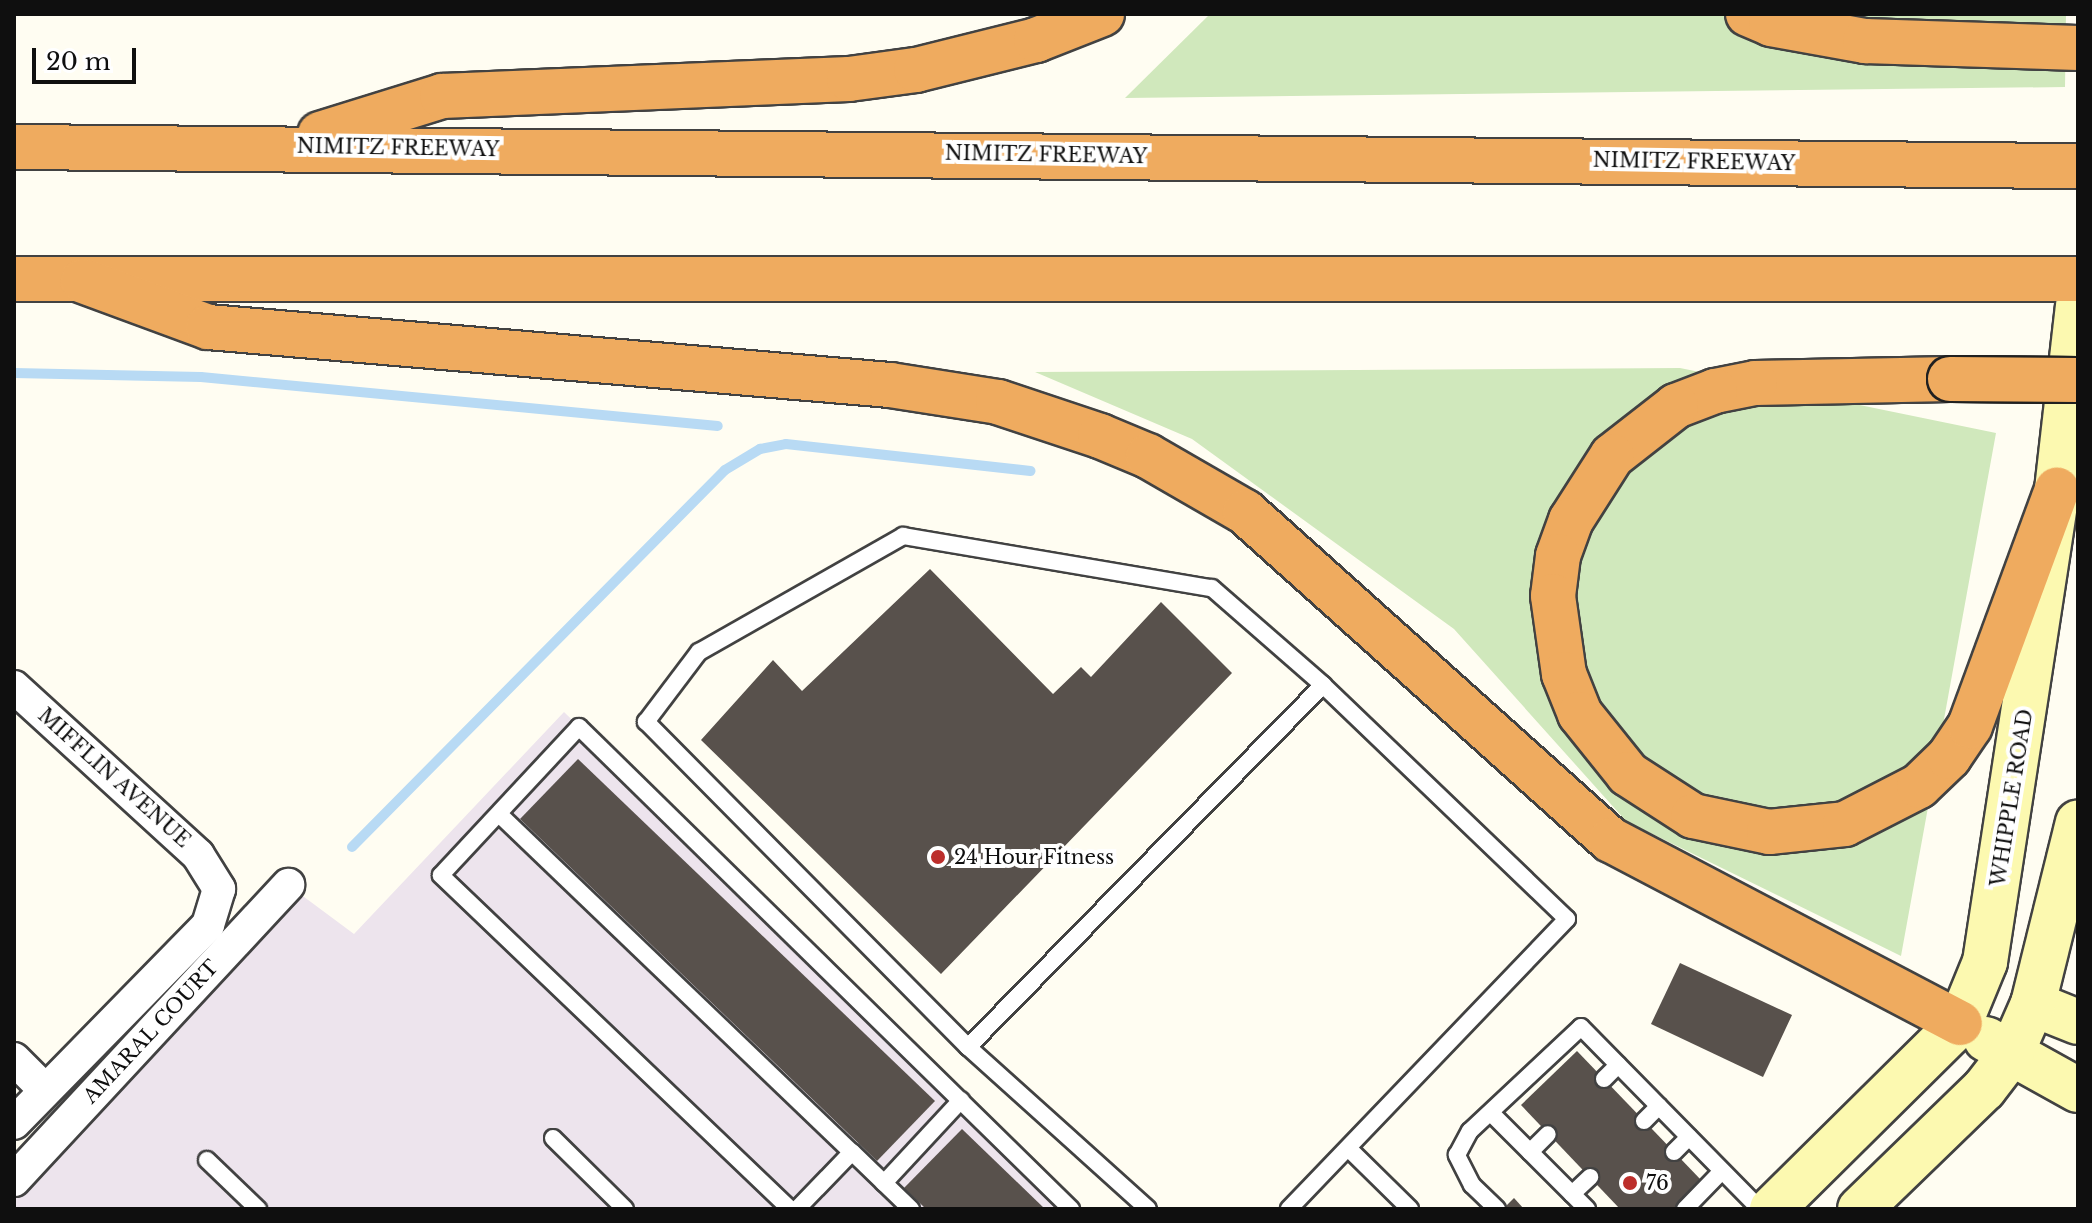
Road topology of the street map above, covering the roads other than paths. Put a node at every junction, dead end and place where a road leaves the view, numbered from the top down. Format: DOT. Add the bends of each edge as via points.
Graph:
graph roads {
  1 [pos="1102,14"];
  2 [pos="1748,14"];
  3 [pos="2078,48"];
  4 [pos="279,146"];
  5 [pos="14,147"];
  6 [pos="2078,166"];
  7 [pos="14,279"];
  8 [pos="2078,279"];
  9 [pos="83,281"];
  10 [pos="2078,305"];
  11 [pos="2078,380"];
  12 [pos="2057,490"];
  13 [pos="1323,685"];
  14 [pos="14,687"];
  15 [pos="499,814"];
  16 [pos="2078,822"];
  17 [pos="288,885"];
  18 [pos="2033,1004"];
  19 [pos="2078,1022"];
  20 [pos="1960,1023"];
  21 [pos="968,1047"];
  22 [pos="2011,1054"];
  23 [pos="14,1059"];
  24 [pos="1618,1065"];
  25 [pos="1604,1079"];
  26 [pos="45,1090"];
  27 [pos="2078,1090"];
  28 [pos="961,1100"];
  29 [pos="1659,1106"];
  30 [pos="1491,1113"];
  31 [pos="1644,1121"];
  32 [pos="14,1123"];
  33 [pos="1548,1134"];
  34 [pos="1689,1137"];
  35 [pos="553,1138"];
  36 [pos="1348,1148"];
  37 [pos="852,1152"];
  38 [pos="1530,1152"];
  39 [pos="1674,1152"];
  40 [pos="207,1160"];
  41 [pos="1722,1171"];
  42 [pos="1590,1177"];
  43 [pos="14,1180"];
  44 [pos="884,1183"];
  45 [pos="1572,1194"];
  46 [pos="258,1209"];
  47 [pos="625,1209"];
  48 [pos="790,1209"];
  49 [pos="797,1209"];
  50 [pos="911,1209"];
  51 [pos="1071,1209"];
  52 [pos="1148,1209"];
  53 [pos="1289,1209"];
  54 [pos="1410,1209"];
  55 [pos="1497,1209"];
  56 [pos="1587,1209"];
  57 [pos="1685,1209"];
  58 [pos="1760,1209"];
  59 [pos="1772,1209"];
  60 [pos="1860,1209"];
  1 -- 4 [label="highway" via="1036,40 916,70 849,79 442,96"];
  2 -- 3 [label="highway" via="1829,36"];
  4 -- 5 [label="highway, NIMITZ FREEWAY"];
  4 -- 6 [label="highway, NIMITZ FREEWAY"];
  7 -- 9 [label="highway"];
  8 -- 9 [label="highway"];
  9 -- 20 [label="highway" via="208,327 904,387 998,402 1100,436 1174,469 1245,512 1611,840"];
  10 -- 12 [label="main road, WHIPPLE ROAD"];
  11 -- 12 [label="highway, bridge" via="1755,383 1715,391 1653,421 1612,456 1571,520 1558,556 1556,635 1575,701 1602,746 1628,774 1693,816 1769,832 1845,824 1919,786 1949,757 1970,726"];
  12 -- 20 [label="main road, WHIPPLE ROAD" via="2003,864 1985,962"];
  13 -- 21 [label="lane"];
  13 -- 21 [label="lane" via="1212,588 903,536 699,652 646,722"];
  13 -- 36 [label="lane" via="1567,919"];
  14 -- 26 [label="street, MIFFLIN AVENUE" via="198,855 219,889 208,925"];
  15 -- 28 [label="lane" via="579,727"];
  15 -- 37 [label="lane"];
  15 -- 48 [label="lane" via="441,875"];
  16 -- 18 [label="main road"];
  17 -- 43 [label="street, AMARAL COURT"];
  18 -- 19 [label="main road"];
  18 -- 20 [label="main road"];
  18 -- 22 [label="main road"];
  20 -- 22 [label="main road"];
  20 -- 59 [label="main road, WHIPPLE ROAD"];
  21 -- 52 [label="lane"];
  22 -- 27 [label="main road"];
  22 -- 60 [label="main road" via="1984,1089"];
  23 -- 26 [label="street"];
  24 -- 25 [label="lane"];
  24 -- 29 [label="lane"];
  24 -- 30 [label="lane" via="1581,1027"];
  26 -- 32 [label="street, MIFFLIN AVENUE"];
  28 -- 44 [label="lane"];
  28 -- 51 [label="lane"];
  29 -- 31 [label="lane"];
  29 -- 34 [label="lane"];
  30 -- 38 [label="lane"];
  30 -- 55 [label="lane" via="1470,1131 1457,1155 1472,1185"];
  33 -- 38 [label="lane"];
  34 -- 39 [label="lane"];
  34 -- 41 [label="lane"];
  35 -- 47 [label="lane"];
  36 -- 53 [label="lane"];
  36 -- 54 [label="lane"];
  37 -- 44 [label="lane"];
  37 -- 49 [label="lane"];
  38 -- 45 [label="lane"];
  40 -- 46 [label="lane"];
  41 -- 57 [label="lane"];
  41 -- 58 [label="lane"];
  42 -- 45 [label="lane"];
  44 -- 50 [label="lane"];
  45 -- 56 [label="lane"];
}
